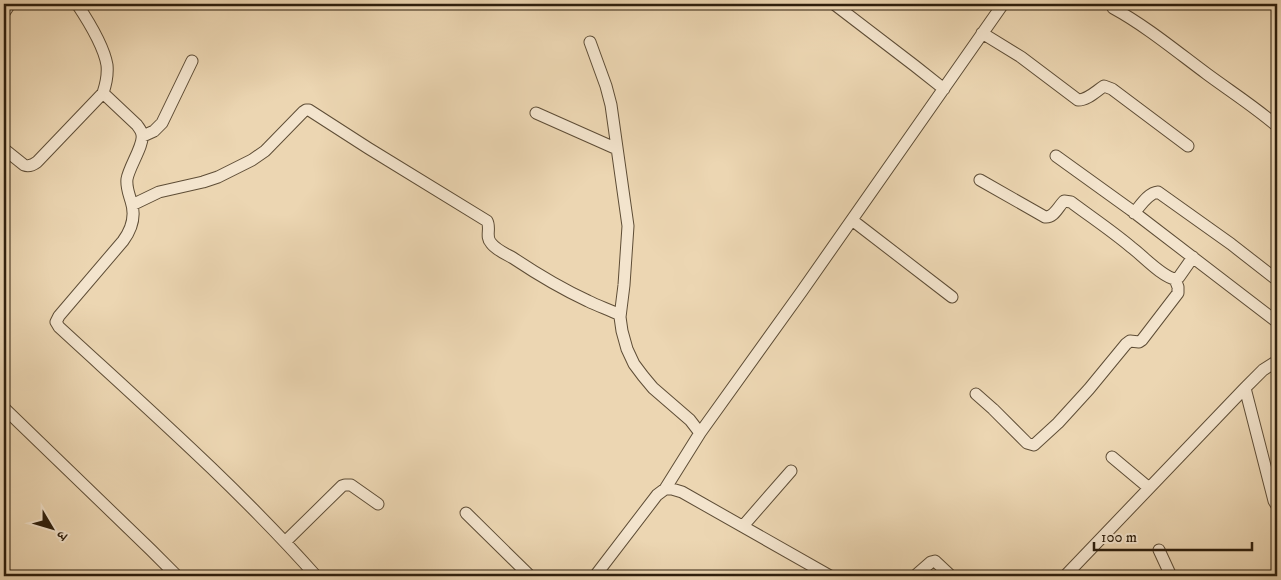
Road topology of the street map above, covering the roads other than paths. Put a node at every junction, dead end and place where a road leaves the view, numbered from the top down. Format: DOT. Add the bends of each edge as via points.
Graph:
graph roads {
  1 [pos="10,4"];
  2 [pos="77,4"];
  3 [pos="834,4"];
  4 [pos="1003,4"];
  5 [pos="1113,8"];
  6 [pos="4,13"];
  7 [pos="982,33"];
  8 [pos="590,42"];
  9 [pos="192,61"];
  10 [pos="944,89"];
  11 [pos="103,93"];
  12 [pos="536,113"];
  13 [pos="1277,126"];
  14 [pos="143,136"];
  15 [pos="1188,146"];
  16 [pos="4,149"];
  17 [pos="617,149"];
  18 [pos="1056,156"];
  19 [pos="980,180"];
  20 [pos="131,201"];
  21 [pos="1134,213"];
  22 [pos="852,220"];
  23 [pos="1193,257"];
  24 [pos="1175,279"];
  25 [pos="1277,280"];
  26 [pos="952,297"];
  27 [pos="620,315"];
  28 [pos="1277,322"];
  29 [pos="1277,361"];
  30 [pos="1245,388"];
  31 [pos="976,394"];
  32 [pos="4,408"];
  33 [pos="700,432"];
  34 [pos="1112,457"];
  35 [pos="791,471"];
  36 [pos="1149,488"];
  37 [pos="665,489"];
  38 [pos="378,504"];
  39 [pos="1277,506"];
  40 [pos="466,514"];
  41 [pos="743,526"];
  42 [pos="285,542"];
  43 [pos="1158,550"];
  44 [pos="177,576"];
  45 [pos="316,576"];
  46 [pos="530,576"];
  47 [pos="595,576"];
  48 [pos="830,576"];
  49 [pos="915,576"];
  50 [pos="950,576"];
  51 [pos="1065,576"];
  52 [pos="1171,576"];
  1 -- 6 [label="street"];
  2 -- 11 [label="street" via="107,63 107,82"];
  3 -- 10 [label="street"];
  4 -- 7 [label="street"];
  5 -- 13 [label="street"];
  7 -- 10 [label="street"];
  7 -- 15 [label="street" via="1021,57 1078,100 1087,98 1104,86 1112,89"];
  8 -- 17 [label="street" via="611,105"];
  9 -- 14 [label="street" via="162,123 154,132"];
  10 -- 22 [label="street"];
  11 -- 14 [label="street" via="137,125"];
  11 -- 16 [label="street" via="32,165 24,165"];
  12 -- 17 [label="street"];
  14 -- 20 [label="street" via="128,175"];
  17 -- 27 [label="street" via="628,226"];
  18 -- 21 [label="street"];
  19 -- 24 [label="street" via="1049,217 1064,201 1071,202"];
  20 -- 27 [label="street" via="218,177 252,160 309,110 484,219 489,223 488,238 494,246 572,293"];
  20 -- 42 [label="street" via="134,219 128,234 56,322"];
  21 -- 23 [label="street"];
  21 -- 25 [label="street" via="1148,196 1158,192"];
  22 -- 26 [label="street"];
  22 -- 33 [label="street"];
  23 -- 24 [label="street"];
  23 -- 28 [label="street"];
  24 -- 31 [label="street" via="1178,293 1142,340 1126,344 1058,424 1034,446 1020,437"];
  27 -- 33 [label="street" via="627,349 634,364 653,388"];
  29 -- 30 [label="street"];
  30 -- 36 [label="street"];
  30 -- 39 [label="street"];
  32 -- 44 [label="street"];
  33 -- 37 [label="street"];
  34 -- 36 [label="street"];
  35 -- 41 [label="street"];
  36 -- 51 [label="street"];
  37 -- 41 [label="street" via="682,492"];
  37 -- 47 [label="street"];
  38 -- 42 [label="street" via="351,486 342,486"];
  40 -- 46 [label="street"];
  41 -- 48 [label="street"];
  42 -- 45 [label="street"];
  43 -- 52 [label="street"];
  49 -- 50 [label="street" via="935,561"];
}
